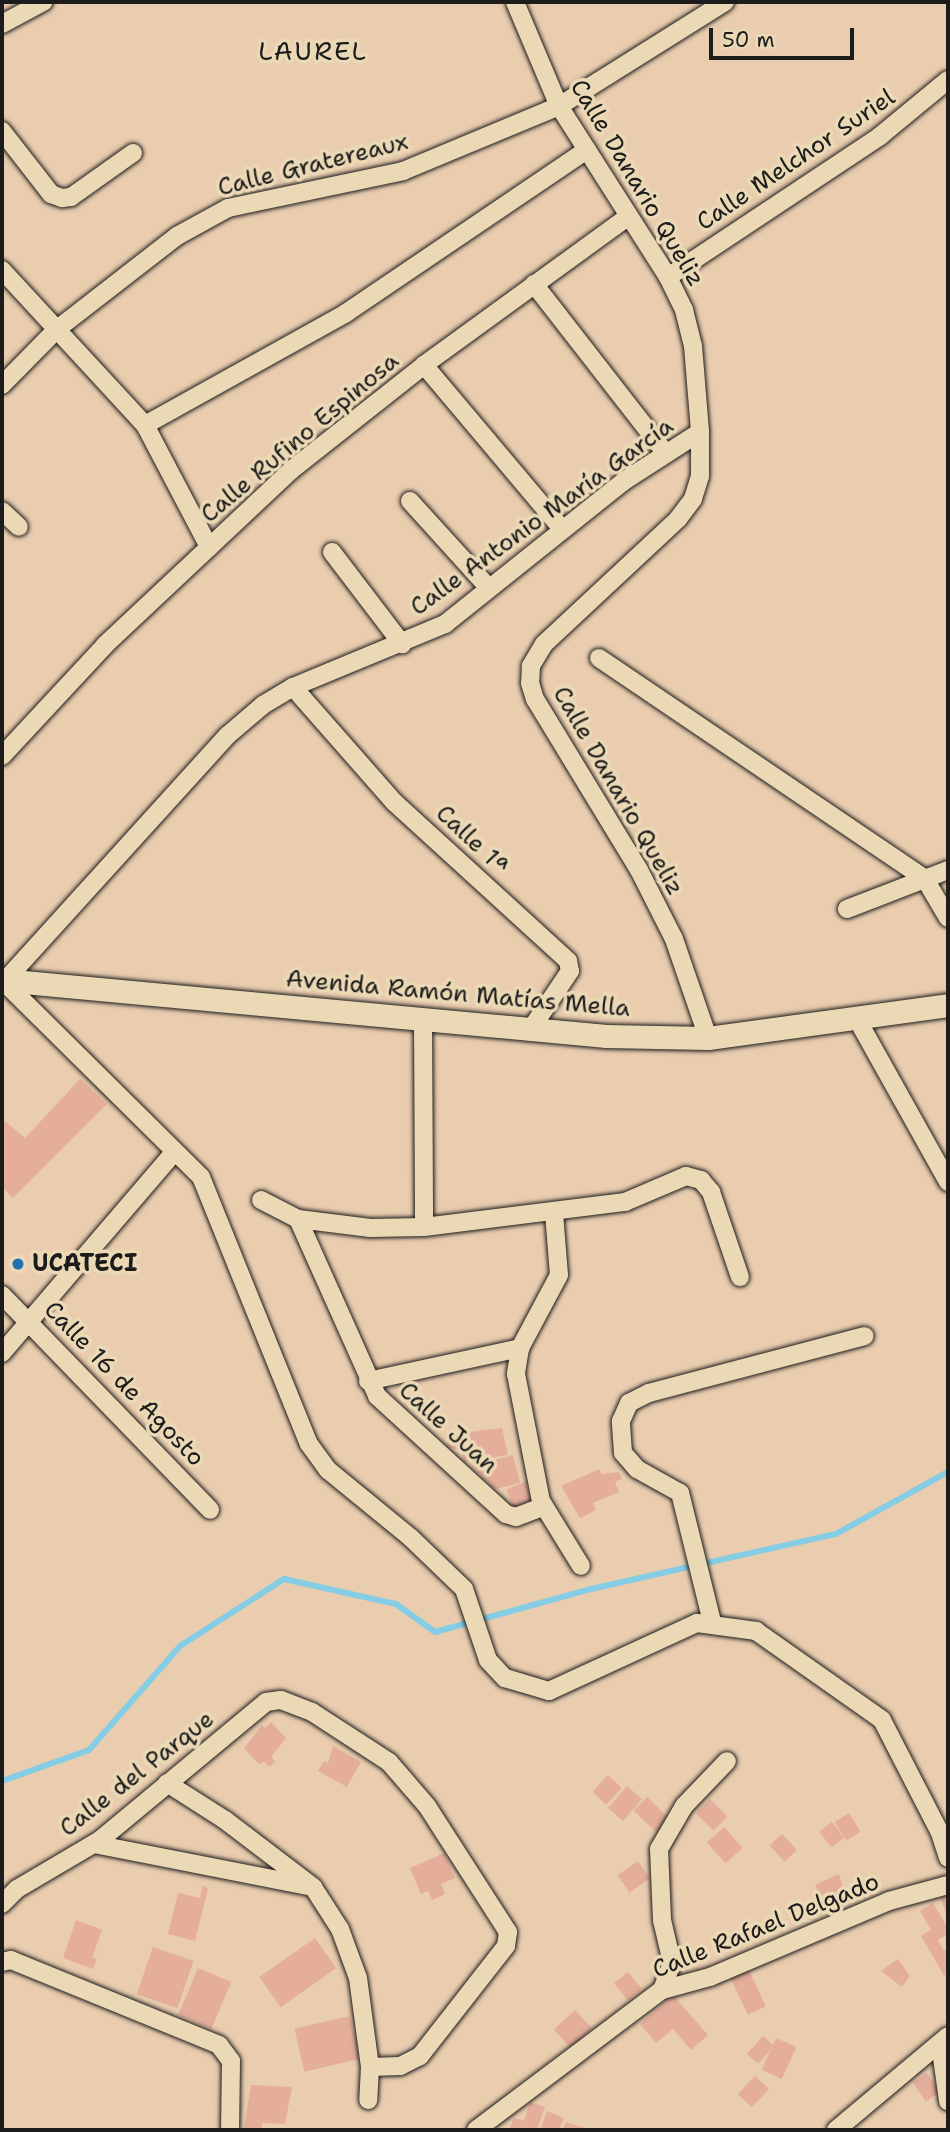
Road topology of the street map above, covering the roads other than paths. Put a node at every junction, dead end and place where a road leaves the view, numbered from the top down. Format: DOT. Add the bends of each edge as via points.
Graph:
graph roads {
  1 [pos="43,2"];
  2 [pos="515,2"];
  3 [pos="725,2"];
  4 [pos="2,23"];
  5 [pos="948,80"];
  6 [pos="559,106"];
  7 [pos="2,131"];
  8 [pos="587,150"];
  9 [pos="132,153"];
  10 [pos="628,217"];
  11 [pos="2,270"];
  12 [pos="668,277"];
  13 [pos="534,284"];
  14 [pos="56,330"];
  15 [pos="424,365"];
  16 [pos="2,385"];
  17 [pos="145,425"];
  18 [pos="700,432"];
  19 [pos="665,452"];
  20 [pos="410,501"];
  21 [pos="2,511"];
  22 [pos="19,527"];
  23 [pos="562,529"];
  24 [pos="209,547"];
  25 [pos="332,552"];
  26 [pos="489,588"];
  27 [pos="402,644"];
  28 [pos="599,658"];
  29 [pos="293,687"];
  30 [pos="2,756"];
  31 [pos="948,870"];
  32 [pos="925,879"];
  33 [pos="847,909"];
  34 [pos="948,918"];
  35 [pos="3,982"];
  36 [pos="948,1005"];
  37 [pos="423,1018"];
  38 [pos="857,1019"];
  39 [pos="529,1032"];
  40 [pos="708,1038"];
  41 [pos="174,1152"];
  42 [pos="948,1182"];
  43 [pos="261,1200"];
  44 [pos="554,1213"];
  45 [pos="298,1219"];
  46 [pos="424,1227"];
  47 [pos="740,1277"];
  48 [pos="2,1295"];
  49 [pos="31,1322"];
  50 [pos="865,1336"];
  51 [pos="520,1348"];
  52 [pos="2,1353"];
  53 [pos="368,1381"];
  54 [pos="544,1506"];
  55 [pos="210,1510"];
  56 [pos="580,1566"];
  57 [pos="712,1622"];
  58 [pos="727,1761"];
  59 [pos="167,1783"];
  60 [pos="94,1844"];
  61 [pos="948,1858"];
  62 [pos="948,1885"];
  63 [pos="313,1887"];
  64 [pos="2,1904"];
  65 [pos="2,1962"];
  66 [pos="663,1990"];
  67 [pos="944,2039"];
  68 [pos="370,2067"];
  69 [pos="368,2100"];
  70 [pos="948,2101"];
  71 [pos="230,2130"];
  72 [pos="476,2130"];
  73 [pos="835,2130"];
  1 -- 4 [label="street"];
  2 -- 6 [label="street, Calle Danario Queliz"];
  3 -- 6 [label="street, Calle Gratereaux"];
  5 -- 12 [label="street, Calle Melchor Suriel" via="880,136"];
  6 -- 8 [label="street, Calle Danario Queliz"];
  6 -- 14 [label="street, Calle Gratereaux" via="403,171 228,208 177,236"];
  7 -- 9 [label="street" via="51,194 62,198 71,197"];
  8 -- 10 [label="street, Calle Danario Queliz"];
  8 -- 17 [label="street" via="346,313"];
  10 -- 12 [label="street, Calle Danario Queliz"];
  10 -- 13 [label="street, Calle Rufino Espinosa"];
  11 -- 14 [label="street"];
  12 -- 18 [label="street, Calle Danario Queliz" via="684,310 693,346"];
  13 -- 15 [label="street, Calle Rufino Espinosa"];
  13 -- 19 [label="street"];
  14 -- 16 [label="street, Calle Gratereaux"];
  14 -- 17 [label="street"];
  15 -- 23 [label="street"];
  15 -- 24 [label="street, Calle Rufino Espinosa" via="290,471"];
  17 -- 24 [label="street"];
  18 -- 19 [label="street, Calle Antonio María García"];
  18 -- 40 [label="street, Calle Danario Queliz" via="699,476 693,499 678,519 544,644 531,666 530,683 674,939"];
  19 -- 23 [label="street, Calle Antonio María García"];
  20 -- 26 [label="street"];
  21 -- 22 [label="street"];
  23 -- 26 [label="street, Calle Antonio María García"];
  24 -- 30 [label="street, Calle Rufino Espinosa" via="105,645"];
  25 -- 27 [label="street"];
  26 -- 27 [label="street, Calle Antonio María García" via="445,624"];
  27 -- 29 [label="street, Calle Antonio María García"];
  28 -- 32 [label="street"];
  29 -- 35 [label="street, Calle Antonio María García" via="228,735"];
  29 -- 39 [label="street, Calle 1ª" via="394,802 568,961 570,971"];
  31 -- 32 [label="street"];
  32 -- 33 [label="street"];
  32 -- 34 [label="street"];
  35 -- 37 [label="street, Avenida Ramón Matías Mella"];
  35 -- 41 [label="street"];
  36 -- 38 [label="street, Avenida Ramón Matías Mella"];
  37 -- 39 [label="street, Avenida Ramón Matías Mella"];
  37 -- 46 [label="street"];
  38 -- 40 [label="street, Avenida Ramón Matías Mella"];
  38 -- 42 [label="street"];
  39 -- 40 [label="street, Avenida Ramón Matías Mella"];
  41 -- 49 [label="street"];
  41 -- 57 [label="street" via="201,1177 309,1444 328,1470 410,1537 464,1589 488,1660 505,1678 549,1691 697,1623"];
  43 -- 45 [label="street"];
  44 -- 46 [label="street"];
  44 -- 47 [label="street" via="625,1202 686,1176 701,1180 711,1192"];
  44 -- 51 [label="street" via="559,1275"];
  45 -- 46 [label="street" via="370,1228"];
  45 -- 53 [label="street, Calle Juan"];
  48 -- 49 [label="street, Calle 16 de Agosto"];
  49 -- 52 [label="street"];
  49 -- 55 [label="street, Calle 16 de Agosto"];
  50 -- 57 [label="street" via="649,1393 629,1403 621,1421 623,1453 637,1469 680,1493"];
  51 -- 53 [label="street"];
  51 -- 54 [label="street" via="518,1400"];
  53 -- 54 [label="street, Calle Juan" via="388,1409 506,1514 516,1517"];
  54 -- 56 [label="street"];
  57 -- 61 [label="street" via="756,1631 874,1710 940,1833"];
  58 -- 66 [label="street" via="684,1806 659,1849 662,1920 672,1963"];
  59 -- 60 [label="street, Calle del Parque"];
  59 -- 63 [label="street" via="226,1820"];
  59 -- 68 [label="street, Calle del Parque" via="266,1702 281,1700 312,1712 389,1762 428,1806 508,1932 506,1946 420,2056 400,2066"];
  60 -- 63 [label="street"];
  60 -- 64 [label="street, Calle del Parque" via="17,1889"];
  62 -- 66 [label="street, Calle Rafael Delgado" via="889,1901 710,1977"];
  63 -- 68 [label="street" via="340,1929 358,1978"];
  65 -- 71 [label="street" via="10,1959 219,2045 231,2061"];
  66 -- 72 [label="street, Calle Rafael Delgado"];
  67 -- 70 [label="street"];
  67 -- 73 [label="street"];
  68 -- 69 [label="street"];
}
